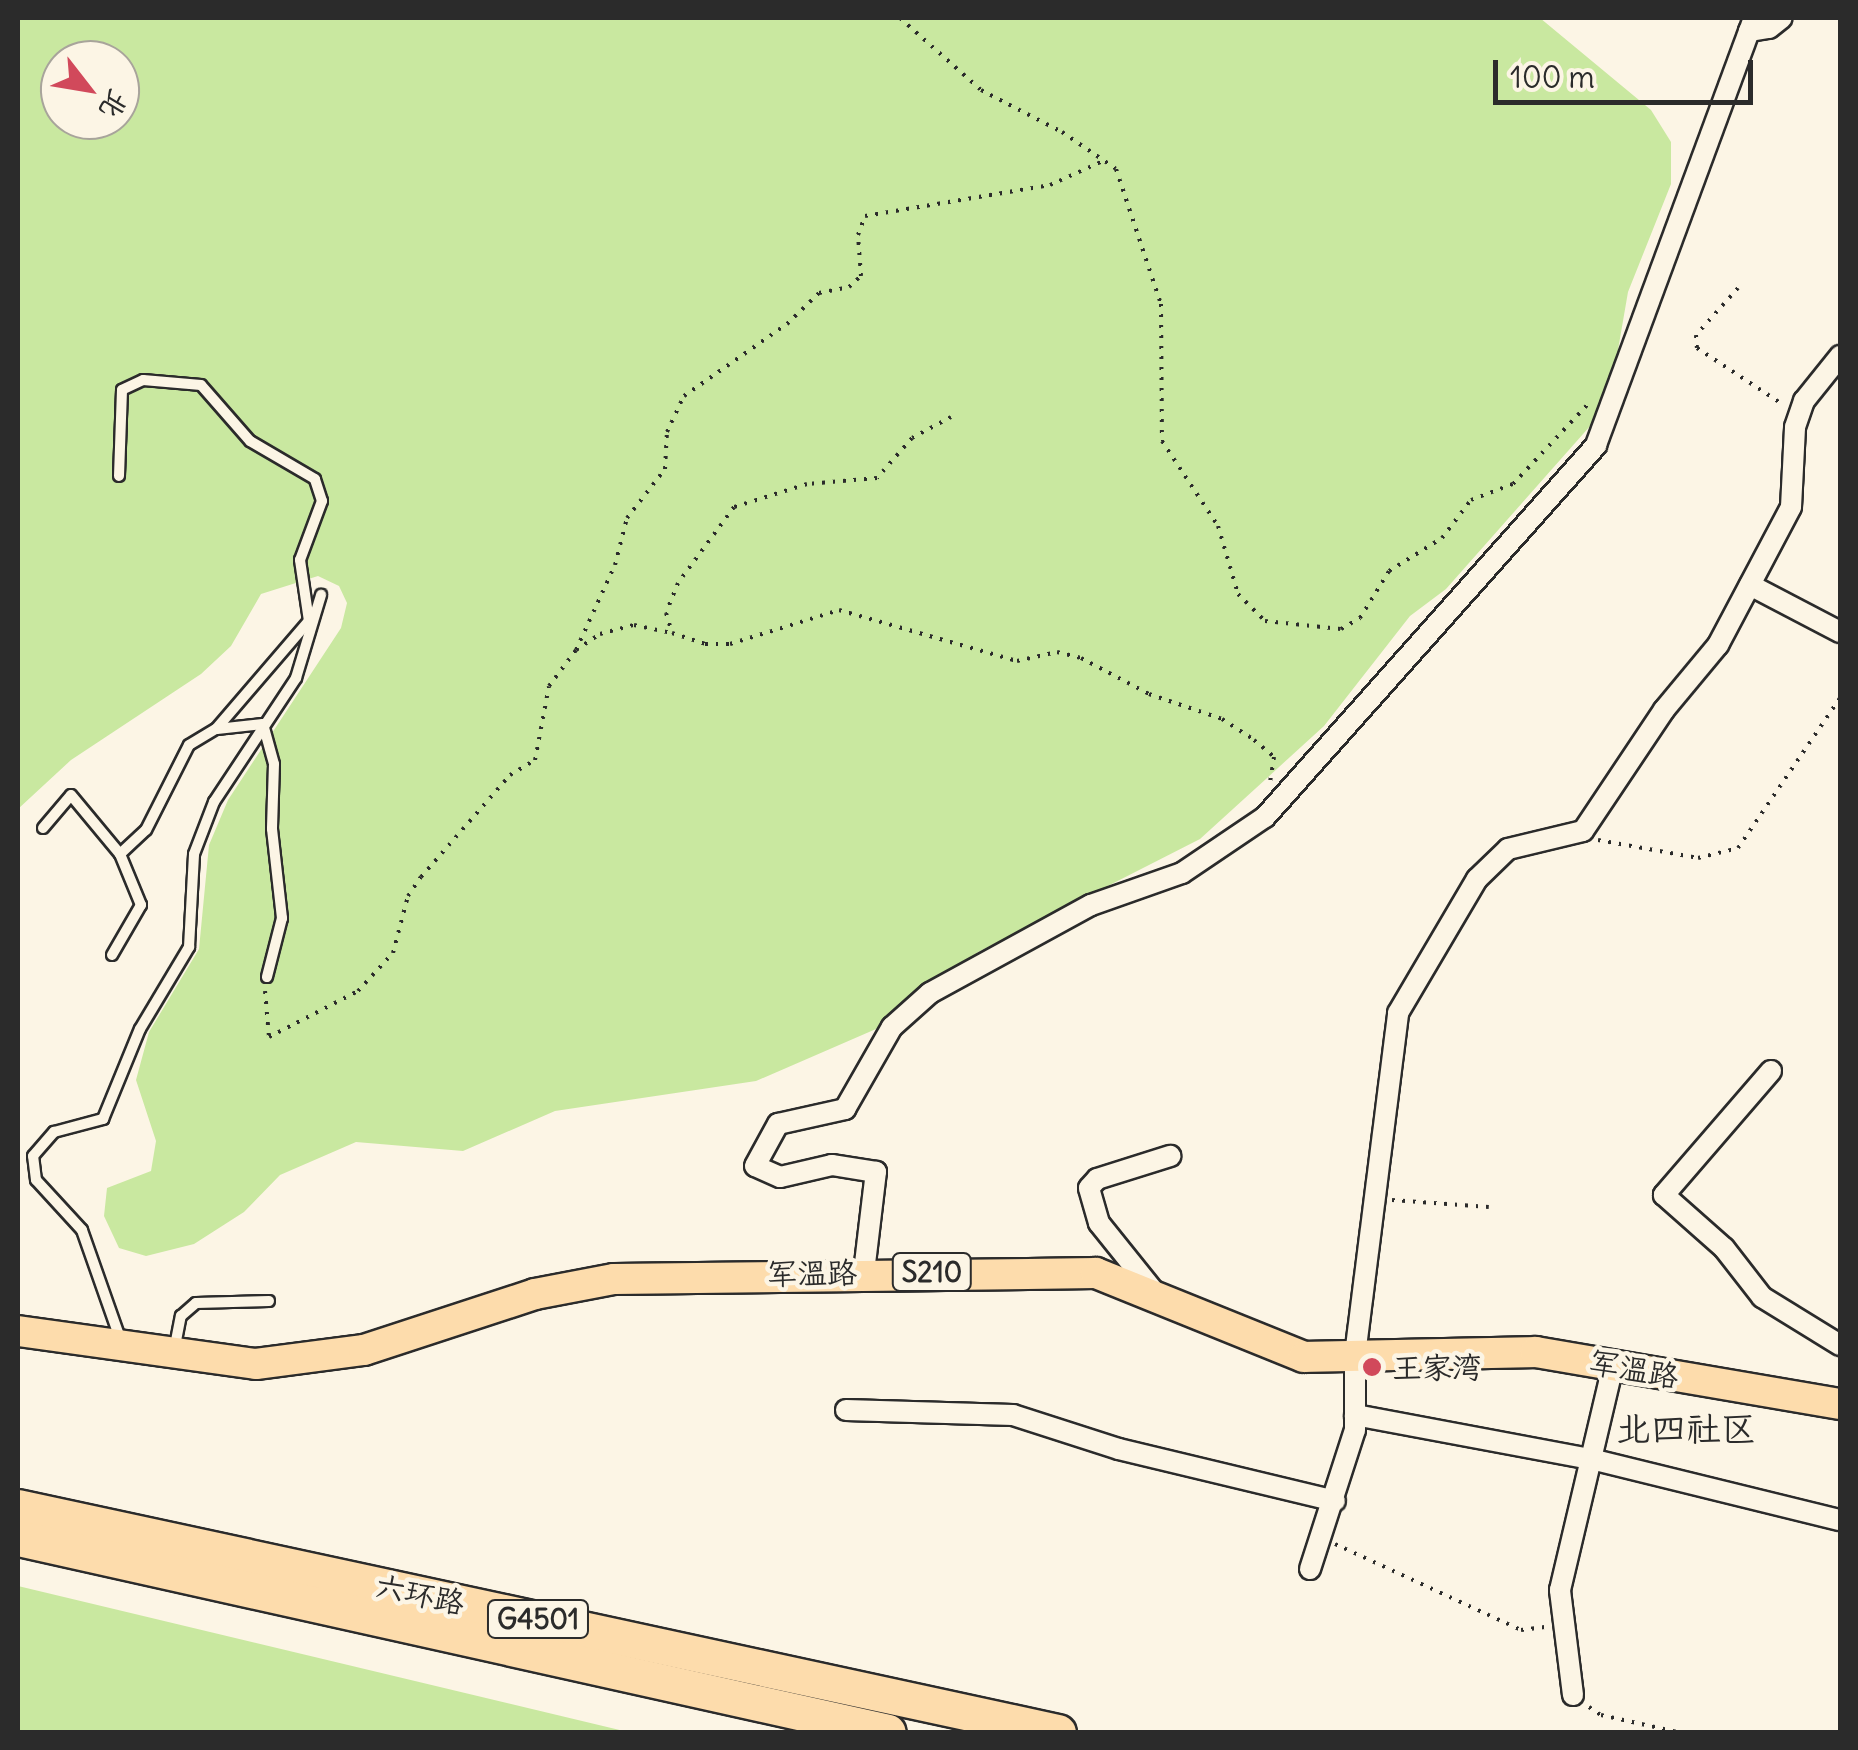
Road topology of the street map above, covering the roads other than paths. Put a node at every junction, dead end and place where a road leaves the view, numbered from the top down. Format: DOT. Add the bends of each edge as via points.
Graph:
graph roads {
  1 [pos="1782,18"];
  2 [pos="1751,24"];
  3 [pos="1840,356"];
  4 [pos="118,476"];
  5 [pos="1750,585"];
  6 [pos="321,595"];
  7 [pos="1840,632"];
  8 [pos="263,724"];
  9 [pos="216,729"];
  10 [pos="43,828"];
  11 [pos="120,854"];
  12 [pos="112,955"];
  13 [pos="266,977"];
  14 [pos="1770,1070"];
  15 [pos="1170,1156"];
  16 [pos="864,1272"];
  17 [pos="1156,1294"];
  18 [pos="269,1302"];
  19 [pos="18,1332"];
  20 [pos="1840,1346"];
  21 [pos="124,1347"];
  22 [pos="1356,1355"];
  23 [pos="173,1357"];
  24 [pos="1614,1365"];
  25 [pos="1840,1404"];
  26 [pos="846,1410"];
  27 [pos="1355,1415"];
  28 [pos="1591,1459"];
  29 [pos="1335,1501"];
  30 [pos="18,1506"];
  31 [pos="1840,1520"];
  32 [pos="18,1538"];
  33 [pos="1310,1569"];
  34 [pos="1573,1695"];
  35 [pos="888,1732"];
  36 [pos="1058,1732"];
  1 -- 2 [label="street" via="1769,28"];
  2 -- 16 [label="street" via="1596,445 1265,816 1182,873 1091,905 930,993 892,1028 845,1109 778,1124 755,1166 780,1177 832,1165 876,1172"];
  3 -- 5 [label="street" via="1800,414 1791,507"];
  4 -- 9 [label="lane" via="117,404 122,390 143,380 201,386 250,441 315,479 322,501 300,560 308,621"];
  5 -- 7 [label="street"];
  5 -- 22 [label="street" via="1718,645 1664,710 1584,830 1508,849 1476,879 1398,1013"];
  6 -- 8 [label="lane" via="296,678"];
  8 -- 9 [label="lane"];
  8 -- 13 [label="lane" via="274,764 272,829 282,918"];
  8 -- 21 [label="lane" via="214,802 194,854 189,947 140,1029 103,1119 54,1132 33,1156 36,1180 82,1230"];
  9 -- 11 [label="lane" via="189,745 146,830"];
  10 -- 11 [label="lane" via="70,796"];
  11 -- 12 [label="lane" via="142,906"];
  14 -- 20 [label="street" via="1664,1195 1724,1248 1762,1296"];
  15 -- 17 [label="street" via="1097,1179 1089,1188 1100,1223"];
  16 -- 17 [label="main road, 军温路 / S210" via="1096,1273"];
  16 -- 23 [label="main road, 军温路 / S210" via="614,1278 535,1294 317,1360 256,1364"];
  17 -- 22 [label="main road, 军温路 / S210" via="1304,1357"];
  18 -- 23 [label="lane" via="196,1303 181,1316"];
  19 -- 21 [label="main road, 军温路 / S210"];
  21 -- 23 [label="main road, 军温路 / S210"];
  22 -- 24 [label="main road, 军温路 / S210" via="1536,1352"];
  22 -- 27 [label="street"];
  24 -- 25 [label="main road, 军温路 / S210"];
  24 -- 28 [label="street"];
  26 -- 29 [label="street" via="1014,1416 1119,1449"];
  27 -- 28 [label="street"];
  27 -- 29 [label="street"];
  28 -- 31 [label="street"];
  28 -- 34 [label="street" via="1560,1590"];
  29 -- 33 [label="street"];
  30 -- 36 [label="highway, 六环路 / G4501"];
  32 -- 35 [label="highway, 六环路 / G4501"];
}
